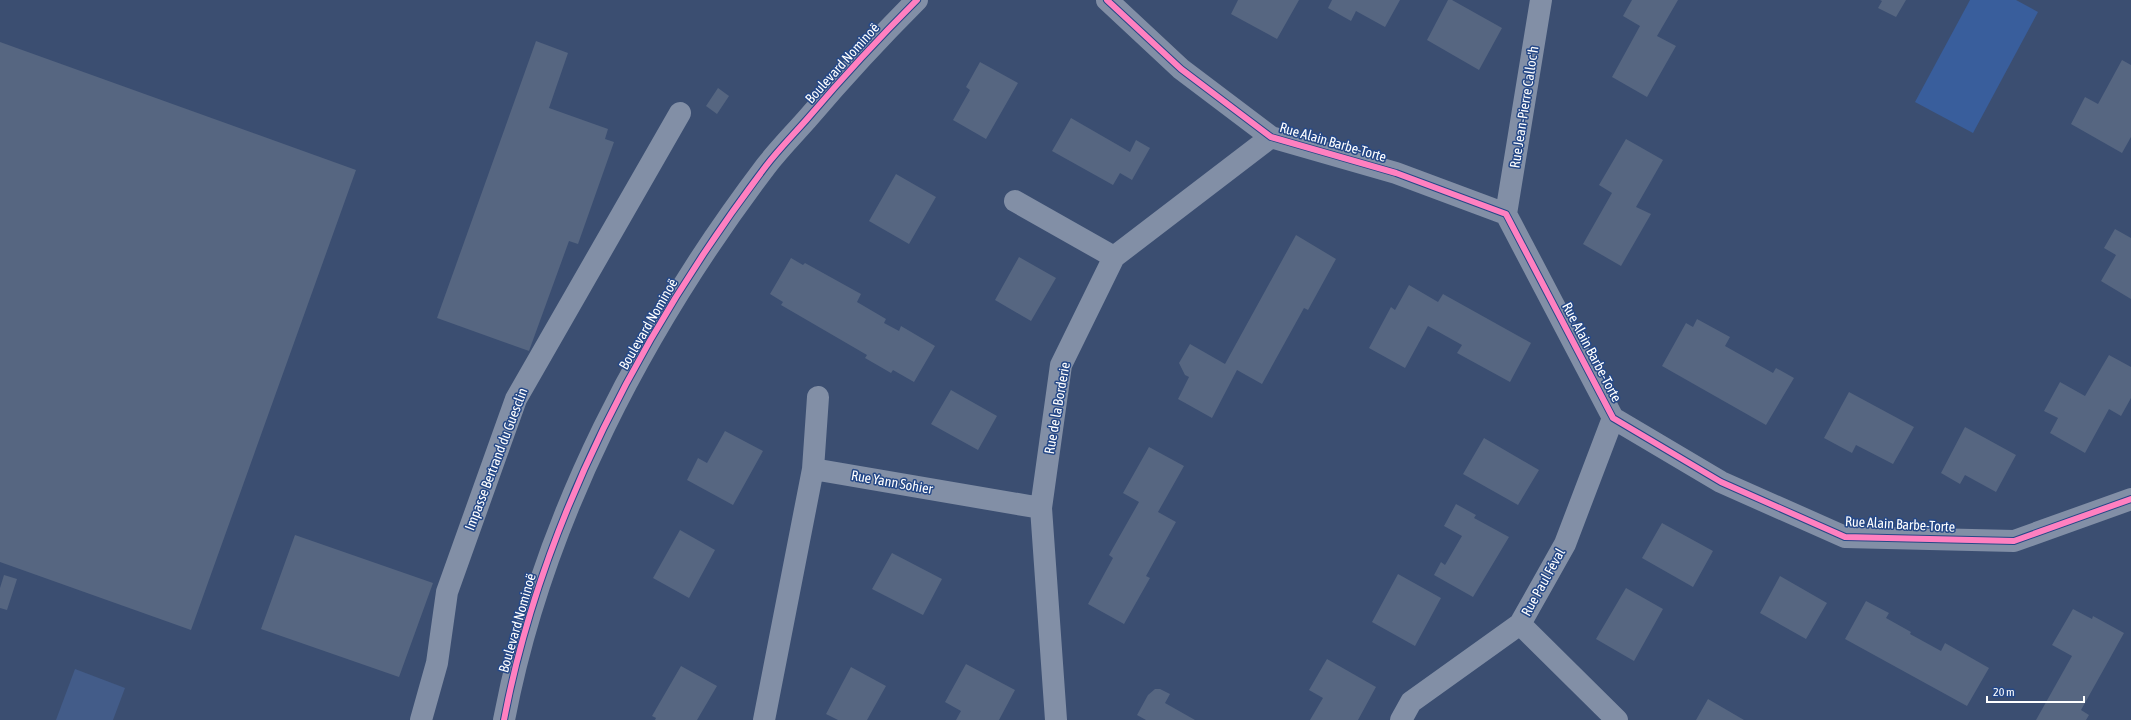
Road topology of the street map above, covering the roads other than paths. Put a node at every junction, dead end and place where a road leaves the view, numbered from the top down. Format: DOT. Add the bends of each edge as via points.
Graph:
graph roads {
  1 [pos="917,0"];
  2 [pos="1107,0"];
  3 [pos="1541,0"];
  4 [pos="680,113"];
  5 [pos="1271,137"];
  6 [pos="1015,201"];
  7 [pos="1506,214"];
  8 [pos="1114,257"];
  9 [pos="818,397"];
  10 [pos="1613,418"];
  11 [pos="813,469"];
  12 [pos="2131,499"];
  13 [pos="1041,508"];
  14 [pos="1520,624"];
  15 [pos="421,720"];
  16 [pos="504,720"];
  17 [pos="764,720"];
  18 [pos="1056,720"];
  19 [pos="1401,720"];
  20 [pos="1617,720"];
  1 -- 16 [label="street, Boulevard Nominoë" via="861,57 767,165 703,255 643,352 556,536 529,617"];
  2 -- 5 [label="street, Rue Alain Barbe-Torte" via="1181,69"];
  3 -- 7 [label="street, Rue Jean-Pierre Calloc'h"];
  4 -- 15 [label="street, Impasse Bertrand du Guesclin" via="516,399 447,592 437,664"];
  5 -- 7 [label="street, Rue Alain Barbe-Torte" via="1396,172"];
  5 -- 8 [label="street, Rue de la Borderie"];
  6 -- 8 [label="street"];
  7 -- 10 [label="street, Rue Alain Barbe-Torte"];
  8 -- 13 [label="street, Rue de la Borderie" via="1061,365"];
  9 -- 11 [label="street"];
  10 -- 12 [label="street, Rue Alain Barbe-Torte" via="1721,482 1845,537 2014,541"];
  10 -- 14 [label="street, Rue Paul Féval" via="1565,544"];
  11 -- 13 [label="street, Rue Yann Sohier"];
  11 -- 17 [label="street"];
  13 -- 18 [label="street, Rue de la Borderie"];
  14 -- 19 [label="street, Rue Paul Féval" via="1411,702"];
  14 -- 20 [label="street"];
}
